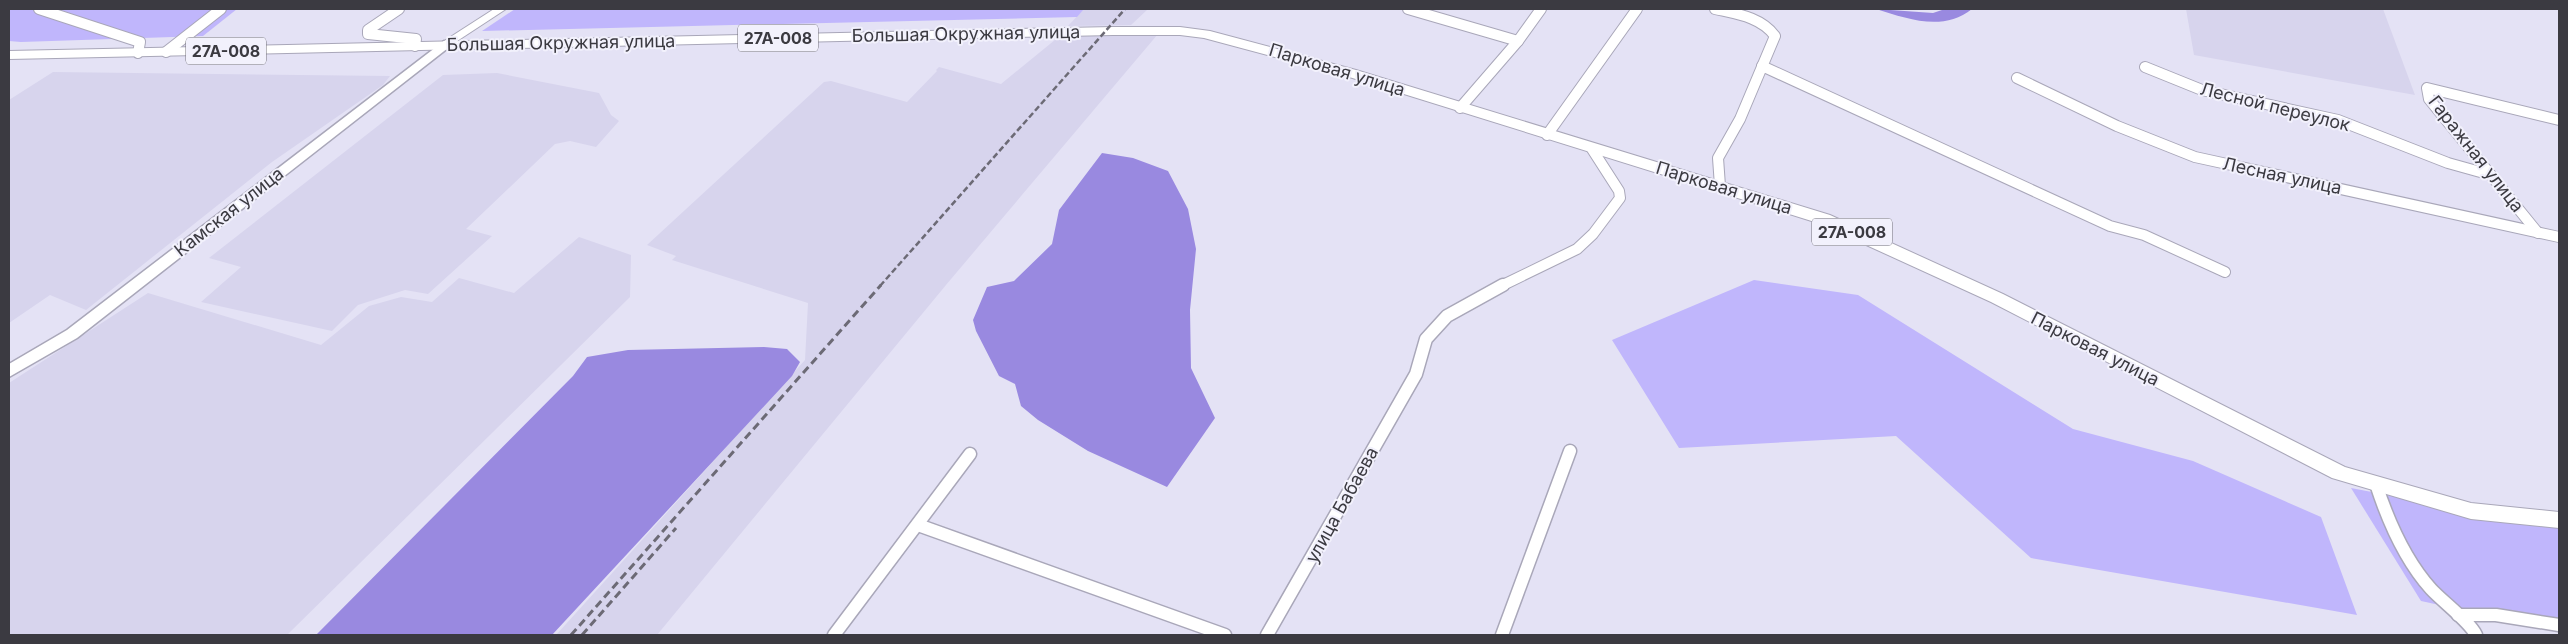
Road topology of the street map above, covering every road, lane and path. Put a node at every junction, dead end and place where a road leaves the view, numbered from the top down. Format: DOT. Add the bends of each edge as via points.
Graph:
graph roads {
  1 [pos="39,9"];
  2 [pos="221,9"];
  3 [pos="399,9"];
  4 [pos="501,9"];
  5 [pos="1408,9"];
  6 [pos="1541,9"];
  7 [pos="1637,9"];
  8 [pos="1715,9"];
  9 [pos="1113,31"];
  10 [pos="1518,41"];
  11 [pos="444,45"];
  12 [pos="415,46"];
  13 [pos="166,52"];
  14 [pos="138,53"];
  15 [pos="9,55"];
  16 [pos="1762,66"];
  17 [pos="2145,67"];
  18 [pos="2017,78"];
  19 [pos="1460,108"];
  20 [pos="2559,120"];
  21 [pos="1547,135"];
  22 [pos="1592,149"];
  23 [pos="2490,175"];
  24 [pos="1720,186"];
  25 [pos="2538,233"];
  26 [pos="2559,237"];
  27 [pos="2224,272"];
  28 [pos="9,371"];
  29 [pos="1570,451"];
  30 [pos="970,454"];
  31 [pos="2376,484"];
  32 [pos="2559,520"];
  33 [pos="918,525"];
  34 [pos="2458,615"];
  35 [pos="2559,625"];
  36 [pos="834,635"];
  37 [pos="1226,635"];
  38 [pos="1268,635"];
  39 [pos="1502,635"];
  40 [pos="2476,635"];
  1 -- 14 [label="street" via="140,42"];
  2 -- 13 [label="street"];
  3 -- 12 [label="street" via="368,30 368,34 416,39"];
  4 -- 11 [label="street"];
  5 -- 10 [label="street"];
  6 -- 10 [label="street"];
  7 -- 21 [label="street"];
  8 -- 16 [label="street" via="1771,28 1775,36"];
  9 -- 11 [label="main road, Большая Окружная улица / 27А-008"];
  9 -- 19 [label="main road, Парковая улица / 27А-008" via="1180,31 1226,38"];
  10 -- 19 [label="street"];
  11 -- 12 [label="main road, Большая Окружная улица / 27А-008"];
  11 -- 28 [label="main road, Камская улица" via="72,334"];
  12 -- 13 [label="main road, Большая Окружная улица / 27А-008"];
  13 -- 14 [label="main road, Большая Окружная улица / 27А-008"];
  14 -- 15 [label="main road, Большая Окружная улица / 27А-008"];
  16 -- 24 [label="street" via="1740,119 1718,158"];
  16 -- 27 [label="street" via="2110,226 2144,235"];
  17 -- 23 [label="street, Лесной переулок" via="2202,90 2338,120 2448,164"];
  18 -- 25 [label="street, Лесная улица" via="2117,126 2195,157"];
  19 -- 21 [label="main road, Парковая улица / 27А-008"];
  20 -- 23 [label="street, Гаражная улица" via="2427,88 2429,99"];
  21 -- 22 [label="main road, Парковая улица / 27А-008"];
  22 -- 24 [label="main road, Парковая улица / 27А-008"];
  22 -- 38 [label="street, улица Бабаева" via="1619,191 1620,198 1593,234 1577,249 1447,316 1426,339 1416,374"];
  23 -- 25 [label="street, Гаражная улица"];
  24 -- 31 [label="main road, Парковая улица / 27А-008" via="1824,219 1997,298 2339,473"];
  25 -- 26 [label="street, Лесная улица"];
  29 -- 39 [label="street"];
  30 -- 33 [label="street"];
  31 -- 32 [label="main road, Парковая улица / 27А-008" via="2472,512"];
  31 -- 34 [label="street" via="2397,539 2412,563 2440,599"];
  33 -- 36 [label="street"];
  33 -- 37 [label="street"];
  34 -- 35 [label="street" via="2496,615"];
  34 -- 40 [label="street"];
}
